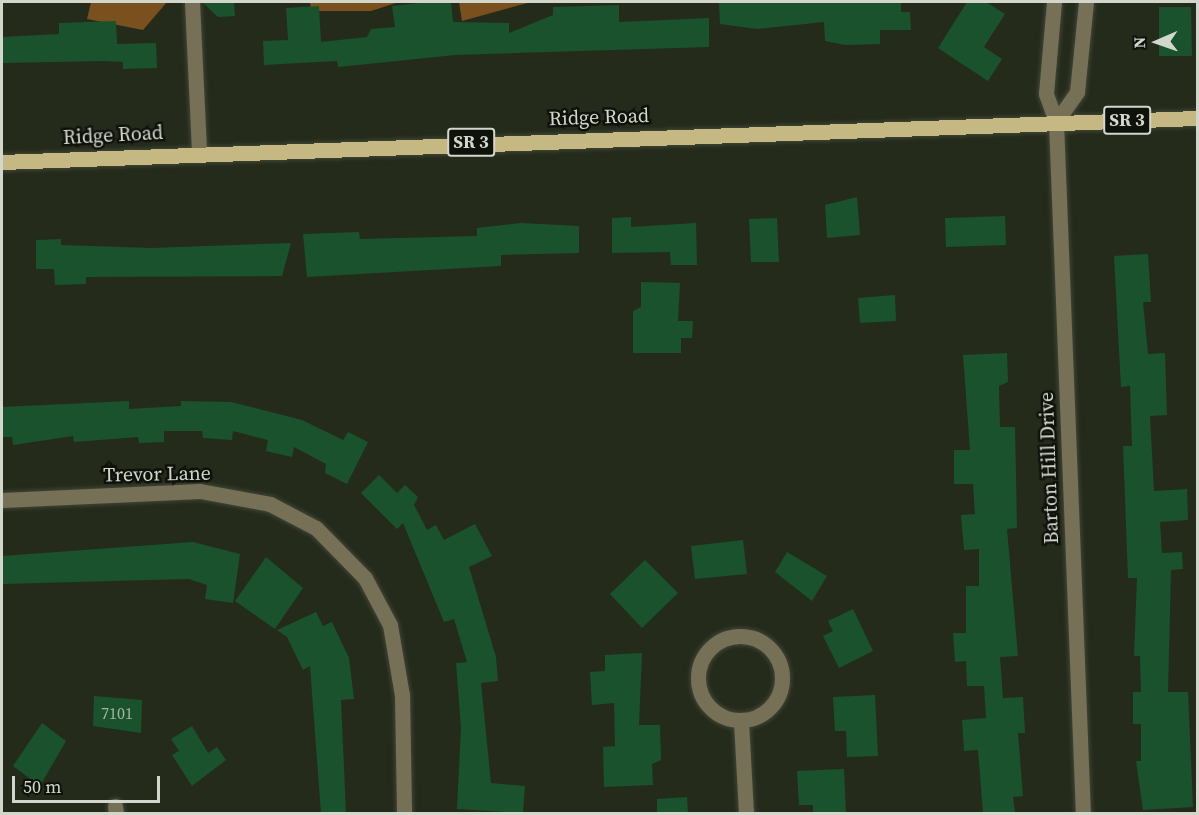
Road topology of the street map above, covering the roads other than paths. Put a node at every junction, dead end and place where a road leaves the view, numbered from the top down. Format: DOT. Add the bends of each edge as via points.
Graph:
graph roads {
  1 [pos="192,2"];
  2 [pos="1054,2"];
  3 [pos="1086,2"];
  4 [pos="1197,118"];
  5 [pos="1056,122"];
  6 [pos="199,152"];
  7 [pos="2,162"];
  8 [pos="2,500"];
  9 [pos="741,721"];
  10 [pos="404,813"];
  11 [pos="746,813"];
  12 [pos="1083,813"];
  1 -- 6 [label="street"];
  2 -- 5 [label="street, Barton Hill Drive" via="1045,74"];
  3 -- 5 [label="street" via="1077,92"];
  4 -- 5 [label="main road, Ridge Road / SR 3"];
  5 -- 6 [label="main road, Ridge Road / SR 3"];
  5 -- 12 [label="street, Barton Hill Drive"];
  6 -- 7 [label="main road, Ridge Road / SR 3"];
  8 -- 10 [label="street, Trevor Lane" via="200,491 270,504 316,528 365,578 390,625 402,695"];
  9 -- 9 [label="street" via="711,709 697,680 714,644 738,636 766,645 782,677 768,710"];
  9 -- 11 [label="street"];
}
